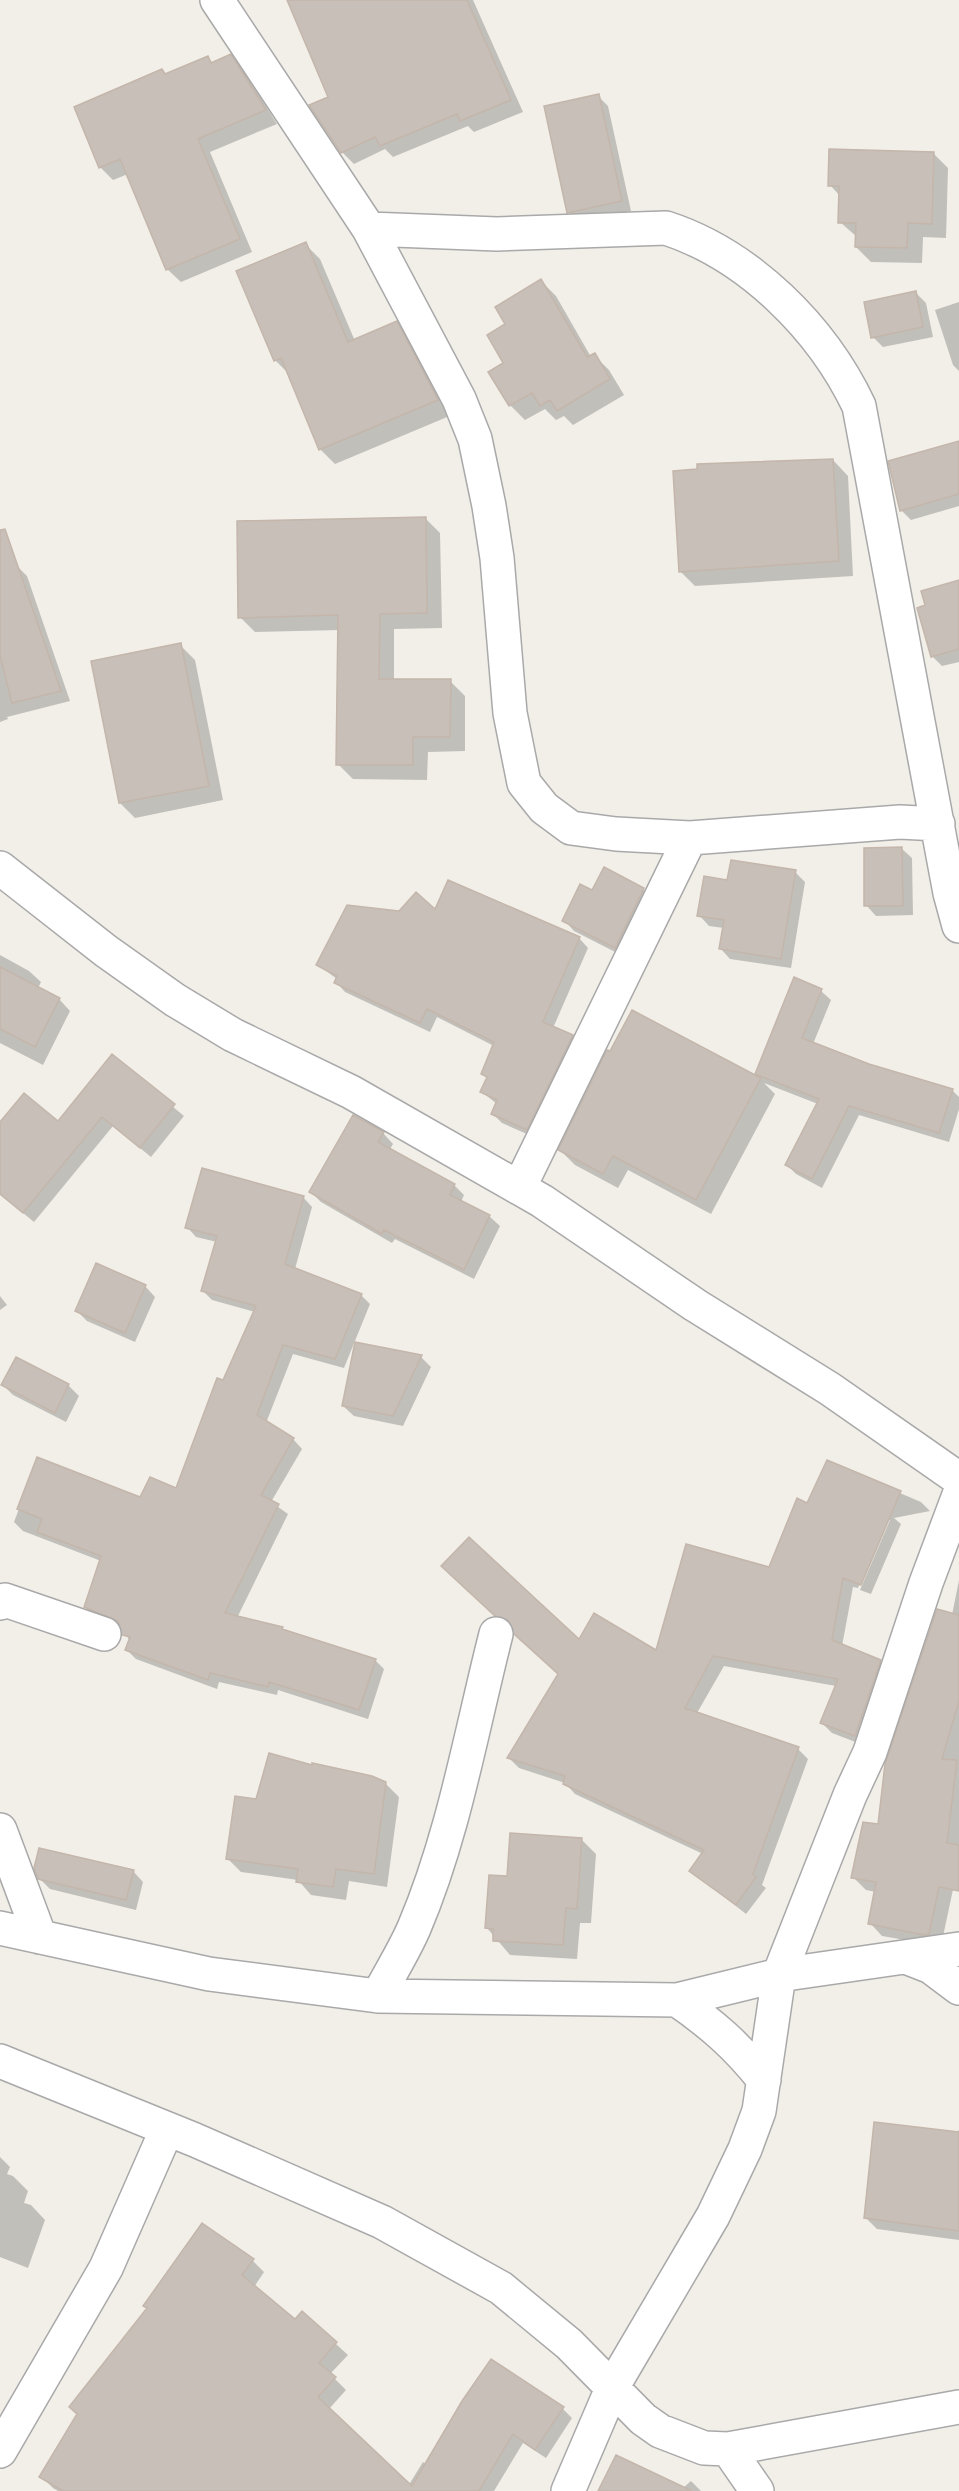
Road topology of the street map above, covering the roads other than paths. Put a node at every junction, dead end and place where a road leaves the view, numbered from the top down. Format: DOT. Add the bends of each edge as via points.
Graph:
graph roads {
  1 [pos="217,0"];
  2 [pos="369,229"];
  3 [pos="938,824"];
  4 [pos="690,838"];
  5 [pos="0,868"];
  6 [pos="959,926"];
  7 [pos="519,1188"];
  8 [pos="959,1479"];
  9 [pos="959,1495"];
  10 [pos="0,1603"];
  11 [pos="104,1634"];
  12 [pos="496,1634"];
  13 [pos="0,1830"];
  14 [pos="0,1928"];
  15 [pos="40,1937"];
  16 [pos="959,1949"];
  17 [pos="908,1958"];
  18 [pos="779,1976"];
  19 [pos="959,1988"];
  20 [pos="378,1996"];
  21 [pos="677,2000"];
  22 [pos="0,2061"];
  23 [pos="764,2080"];
  24 [pos="167,2128"];
  25 [pos="613,2386"];
  26 [pos="959,2407"];
  27 [pos="728,2449"];
  28 [pos="0,2451"];
  29 [pos="568,2491"];
  30 [pos="757,2491"];
  1 -- 2 [label="street"];
  2 -- 3 [label="street" via="497,234 666,228 734,259 782,301 843,373 859,406"];
  2 -- 4 [label="street" via="459,399 475,439 497,558 510,712 524,783 544,808 571,828"];
  3 -- 4 [label="street" via="900,822"];
  3 -- 6 [label="street"];
  4 -- 7 [label="street"];
  5 -- 7 [label="street" via="175,1000 233,1035 351,1092"];
  7 -- 8 [label="street" via="830,1389"];
  9 -- 18 [label="street" via="870,1752"];
  10 -- 11 [label="street" via="5,1600"];
  12 -- 20 [label="street" via="439,1856 414,1928"];
  13 -- 15 [label="street"];
  14 -- 15 [label="street"];
  15 -- 20 [label="street" via="209,1974"];
  16 -- 17 [label="street"];
  17 -- 18 [label="street"];
  17 -- 19 [label="street" via="931,1967"];
  18 -- 21 [label="street"];
  18 -- 23 [label="street"];
  20 -- 21 [label="street"];
  21 -- 23 [label="street" via="715,2026 740,2049"];
  22 -- 24 [label="street"];
  23 -- 25 [label="street" via="759,2111 745,2149 713,2216"];
  24 -- 25 [label="street" via="382,2222 501,2288"];
  24 -- 28 [label="street" via="106,2268"];
  25 -- 27 [label="street" via="643,2419 660,2431 704,2448"];
  25 -- 29 [label="street"];
  26 -- 27 [label="street"];
  27 -- 30 [label="street"];
}
